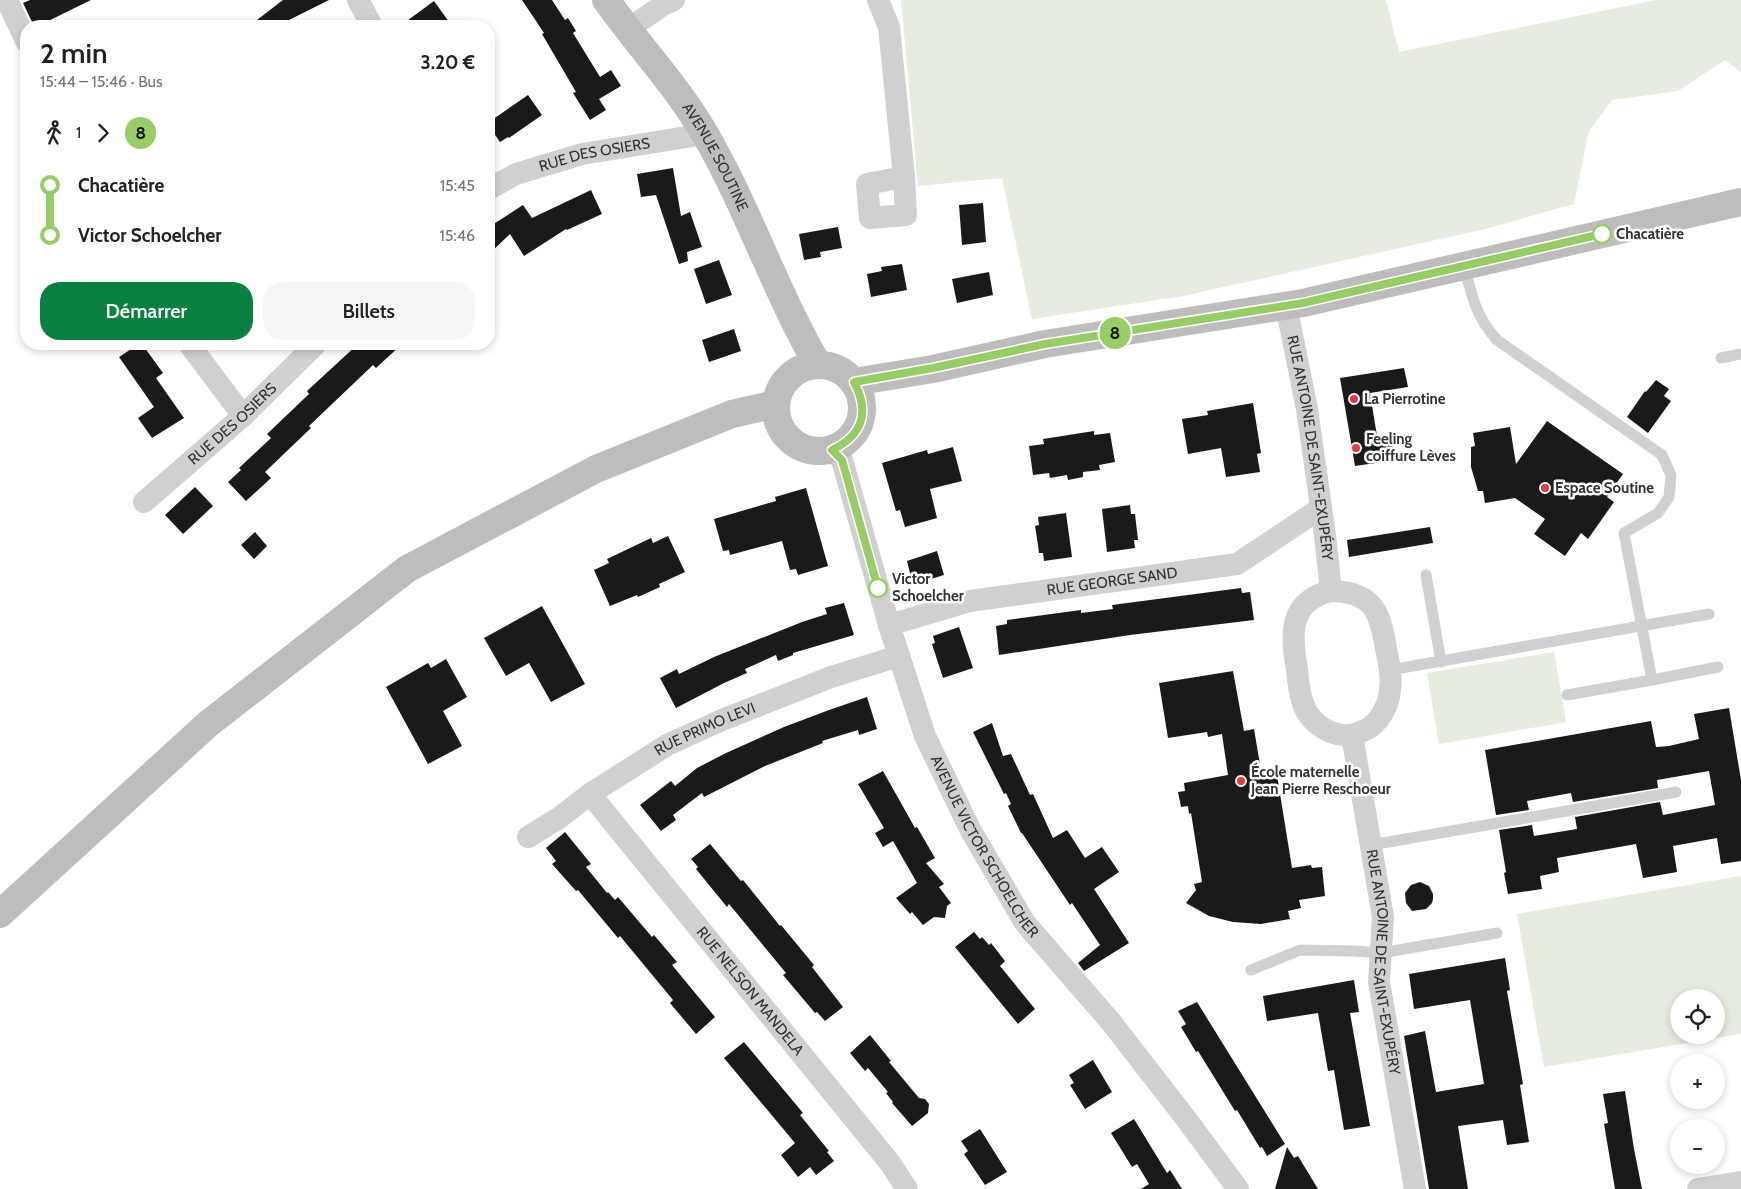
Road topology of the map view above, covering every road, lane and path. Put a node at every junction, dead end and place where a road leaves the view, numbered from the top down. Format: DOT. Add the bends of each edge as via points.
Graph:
graph roads {
  1 [pos="7,0"];
  2 [pos="606,0"];
  3 [pos="674,0"];
  4 [pos="878,0"];
  5 [pos="20,27"];
  6 [pos="627,30"];
  7 [pos="705,134"];
  8 [pos="904,178"];
  9 [pos="495,186"];
  10 [pos="1741,202"];
  11 [pos="1464,265"];
  12 [pos="1295,304"];
  13 [pos="798,331"];
  14 [pos="194,350"];
  15 [pos="310,350"];
  16 [pos="1741,354"];
  17 [pos="1721,358"];
  18 [pos="818,365"];
  19 [pos="854,382"];
  20 [pos="779,394"];
  21 [pos="243,416"];
  22 [pos="832,450"];
  23 [pos="144,502"];
  24 [pos="1321,508"];
  25 [pos="1426,575"];
  26 [pos="1331,591"];
  27 [pos="1709,614"];
  28 [pos="889,625"];
  29 [pos="1641,625"];
  30 [pos="899,656"];
  31 [pos="1440,662"];
  32 [pos="1718,667"];
  33 [pos="1390,670"];
  34 [pos="1652,680"];
  35 [pos="1567,695"];
  36 [pos="1352,735"];
  37 [pos="1676,792"];
  38 [pos="590,794"];
  39 [pos="528,837"];
  40 [pos="1372,845"];
  41 [pos="0,914"];
  42 [pos="1497,933"];
  43 [pos="1381,953"];
  44 [pos="1250,970"];
  45 [pos="1741,1182"];
  46 [pos="907,1189"];
  47 [pos="1238,1189"];
  48 [pos="1415,1189"];
  49 [pos="1703,1189"];
  1 -- 5 [label="street"];
  2 -- 6 [label="street, AVENUE SOUTINE"];
  3 -- 6 [label="street"];
  4 -- 8 [label="street" via="889,27"];
  6 -- 7 [label="street, AVENUE SOUTINE" via="680,96"];
  7 -- 9 [label="street, RUE DES OSIERS" via="582,154 516,174"];
  7 -- 13 [label="street, AVENUE SOUTINE" via="750,222"];
  10 -- 11 [label="street"];
  11 -- 12 [label="street"];
  11 -- 29 [label="lane" via="1477,310 1497,340 1662,455 1670,475 1669,497 1658,513 1624,534"];
  12 -- 19 [label="street" via="1045,344"];
  12 -- 24 [label="street, RUE ANTOINE DE SAINT-EXUPÉRY"];
  13 -- 18 [label="street, AVENUE SOUTINE"];
  13 -- 20 [label="street"];
  14 -- 21 [label="street"];
  15 -- 21 [label="street, RUE DES OSIERS"];
  16 -- 17 [label="lane"];
  18 -- 19 [label="street" via="844,372"];
  18 -- 20 [label="street" via="798,370"];
  19 -- 22 [label="street" via="861,394 861,422 844,444"];
  20 -- 22 [label="street" via="777,418 791,442 817,452"];
  20 -- 41 [label="street" via="596,469 407,569 208,724"];
  21 -- 23 [label="street, RUE DES OSIERS"];
  22 -- 28 [label="street, AVENUE VICTOR SCHOELCHER" via="842,460"];
  24 -- 26 [label="street, RUE ANTOINE DE SAINT-EXUPÉRY"];
  24 -- 28 [label="street, RUE GEORGE SAND" via="1237,564 970,601"];
  25 -- 31 [label="lane"];
  26 -- 33 [label="street" via="1354,594 1366,600 1376,612"];
  26 -- 36 [label="street" via="1310,599 1302,608 1292,643 1306,711 1326,730"];
  27 -- 29 [label="lane"];
  28 -- 30 [label="street, AVENUE VICTOR SCHOELCHER"];
  29 -- 31 [label="lane"];
  29 -- 34 [label="lane"];
  30 -- 38 [label="street, RUE PRIMO LEVI" via="831,677 722,720 667,745"];
  30 -- 47 [label="street, AVENUE VICTOR SCHOELCHER" via="925,736 971,831 1025,923 1112,1022"];
  31 -- 33 [label="lane"];
  32 -- 34 [label="lane"];
  33 -- 36 [label="street" via="1390,695 1386,707 1368,728"];
  34 -- 35 [label="lane"];
  36 -- 40 [label="street, RUE ANTOINE DE SAINT-EXUPÉRY"];
  37 -- 40 [label="lane"];
  38 -- 39 [label="street, RUE PRIMO LEVI"];
  38 -- 46 [label="street, RUE NELSON MANDELA" via="890,1163"];
  40 -- 43 [label="street, RUE ANTOINE DE SAINT-EXUPÉRY" via="1383,917"];
  42 -- 43 [label="lane"];
  43 -- 44 [label="lane" via="1300,950"];
  43 -- 48 [label="street, RUE ANTOINE DE SAINT-EXUPÉRY" via="1379,982"];
  45 -- 49 [label="street"];
}
